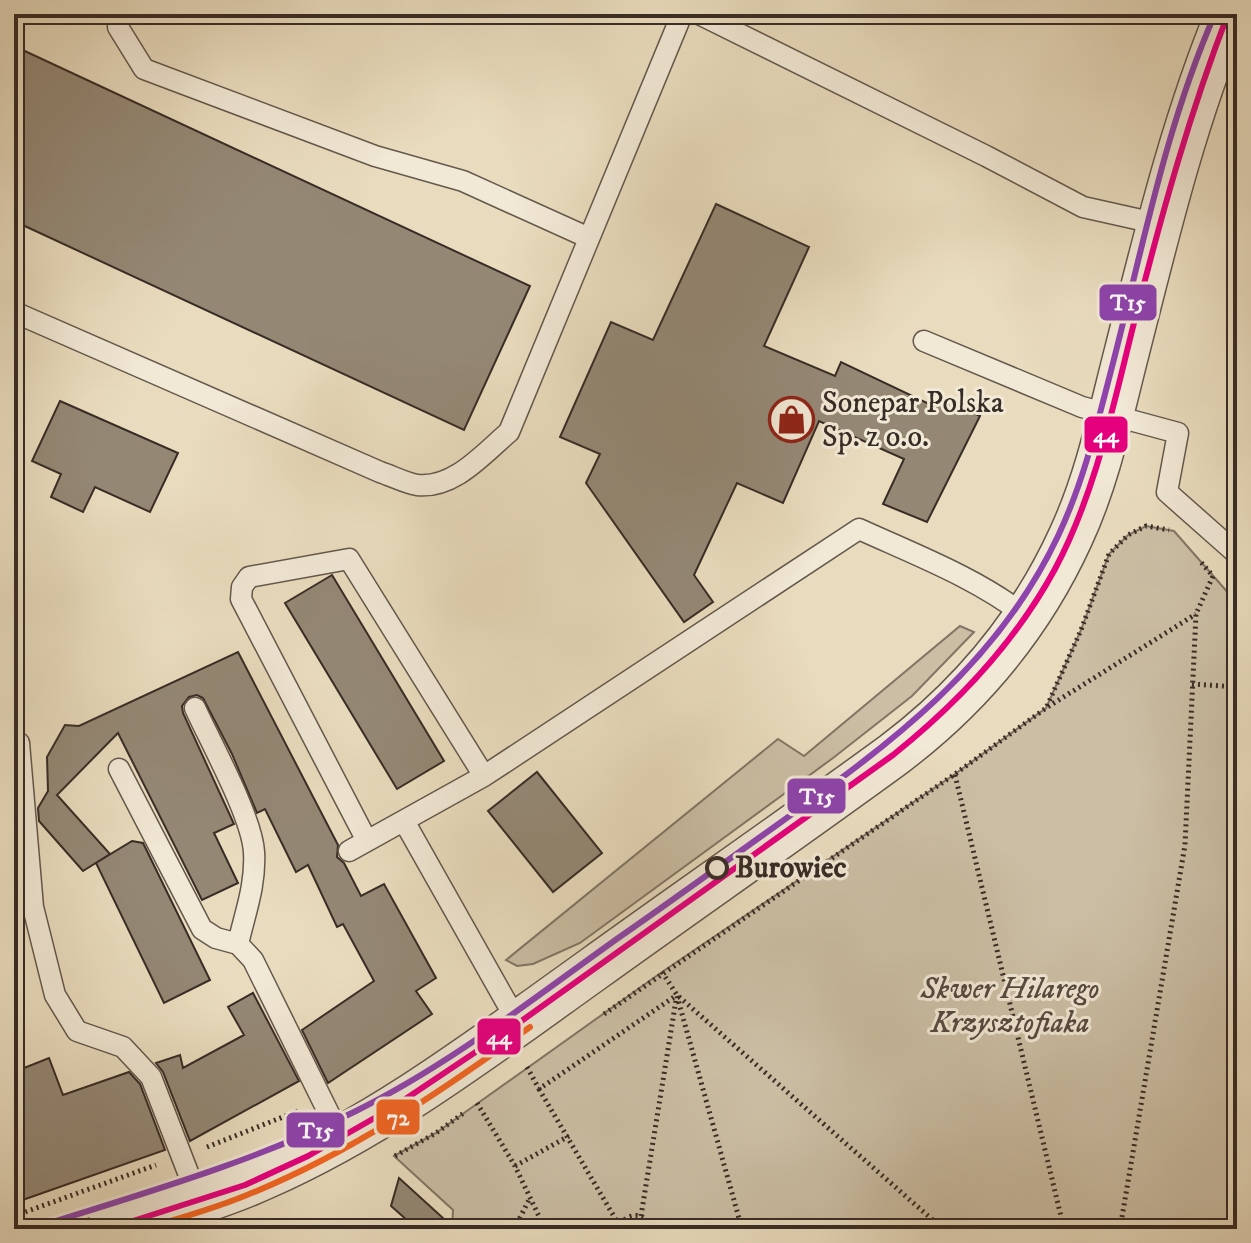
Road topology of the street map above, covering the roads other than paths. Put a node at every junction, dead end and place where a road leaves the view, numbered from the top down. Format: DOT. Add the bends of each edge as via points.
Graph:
graph roads {
  1 [pos="119,14"];
  2 [pos="682,14"];
  3 [pos="699,14"];
  4 [pos="1228,14"];
  5 [pos="1159,224"];
  6 [pos="589,238"];
  7 [pos="14,312"];
  8 [pos="924,341"];
  9 [pos="1111,416"];
  10 [pos="1237,554"];
  11 [pos="1027,617"];
  12 [pos="195,708"];
  13 [pos="19,743"];
  14 [pos="119,769"];
  15 [pos="484,776"];
  16 [pos="404,821"];
  17 [pos="367,841"];
  18 [pos="349,851"];
  19 [pos="238,944"];
  20 [pos="529,1041"];
  21 [pos="341,1138"];
  22 [pos="189,1212"];
  23 [pos="108,1229"];
  1 -- 6 [label="lane" via="118,27 144,69 375,156 463,181"];
  2 -- 6 [label="lane"];
  3 -- 5 [label="lane" via="1083,207"];
  4 -- 5 [label="street" via="1196,95"];
  5 -- 9 [label="street"];
  6 -- 7 [label="lane" via="509,432 457,476 439,484 416,485 380,472"];
  8 -- 9 [label="lane"];
  9 -- 10 [label="lane" via="1178,433 1167,492"];
  9 -- 11 [label="street" via="1071,536"];
  11 -- 15 [label="lane" via="955,573 859,529"];
  11 -- 20 [label="street" via="988,667 925,731"];
  12 -- 19 [label="lane" via="254,850 252,896"];
  13 -- 22 [label="lane" via="33,907 55,995 77,1031 123,1047 151,1077"];
  14 -- 19 [label="lane" via="202,929"];
  15 -- 16 [label="lane"];
  15 -- 17 [label="lane" via="349,559 249,577 241,599"];
  16 -- 17 [label="lane"];
  16 -- 20 [label="lane"];
  17 -- 18 [label="lane"];
  19 -- 21 [label="lane" via="253,960"];
  20 -- 21 [label="street" via="405,1100"];
  21 -- 22 [label="street"];
  22 -- 23 [label="street"];
}
